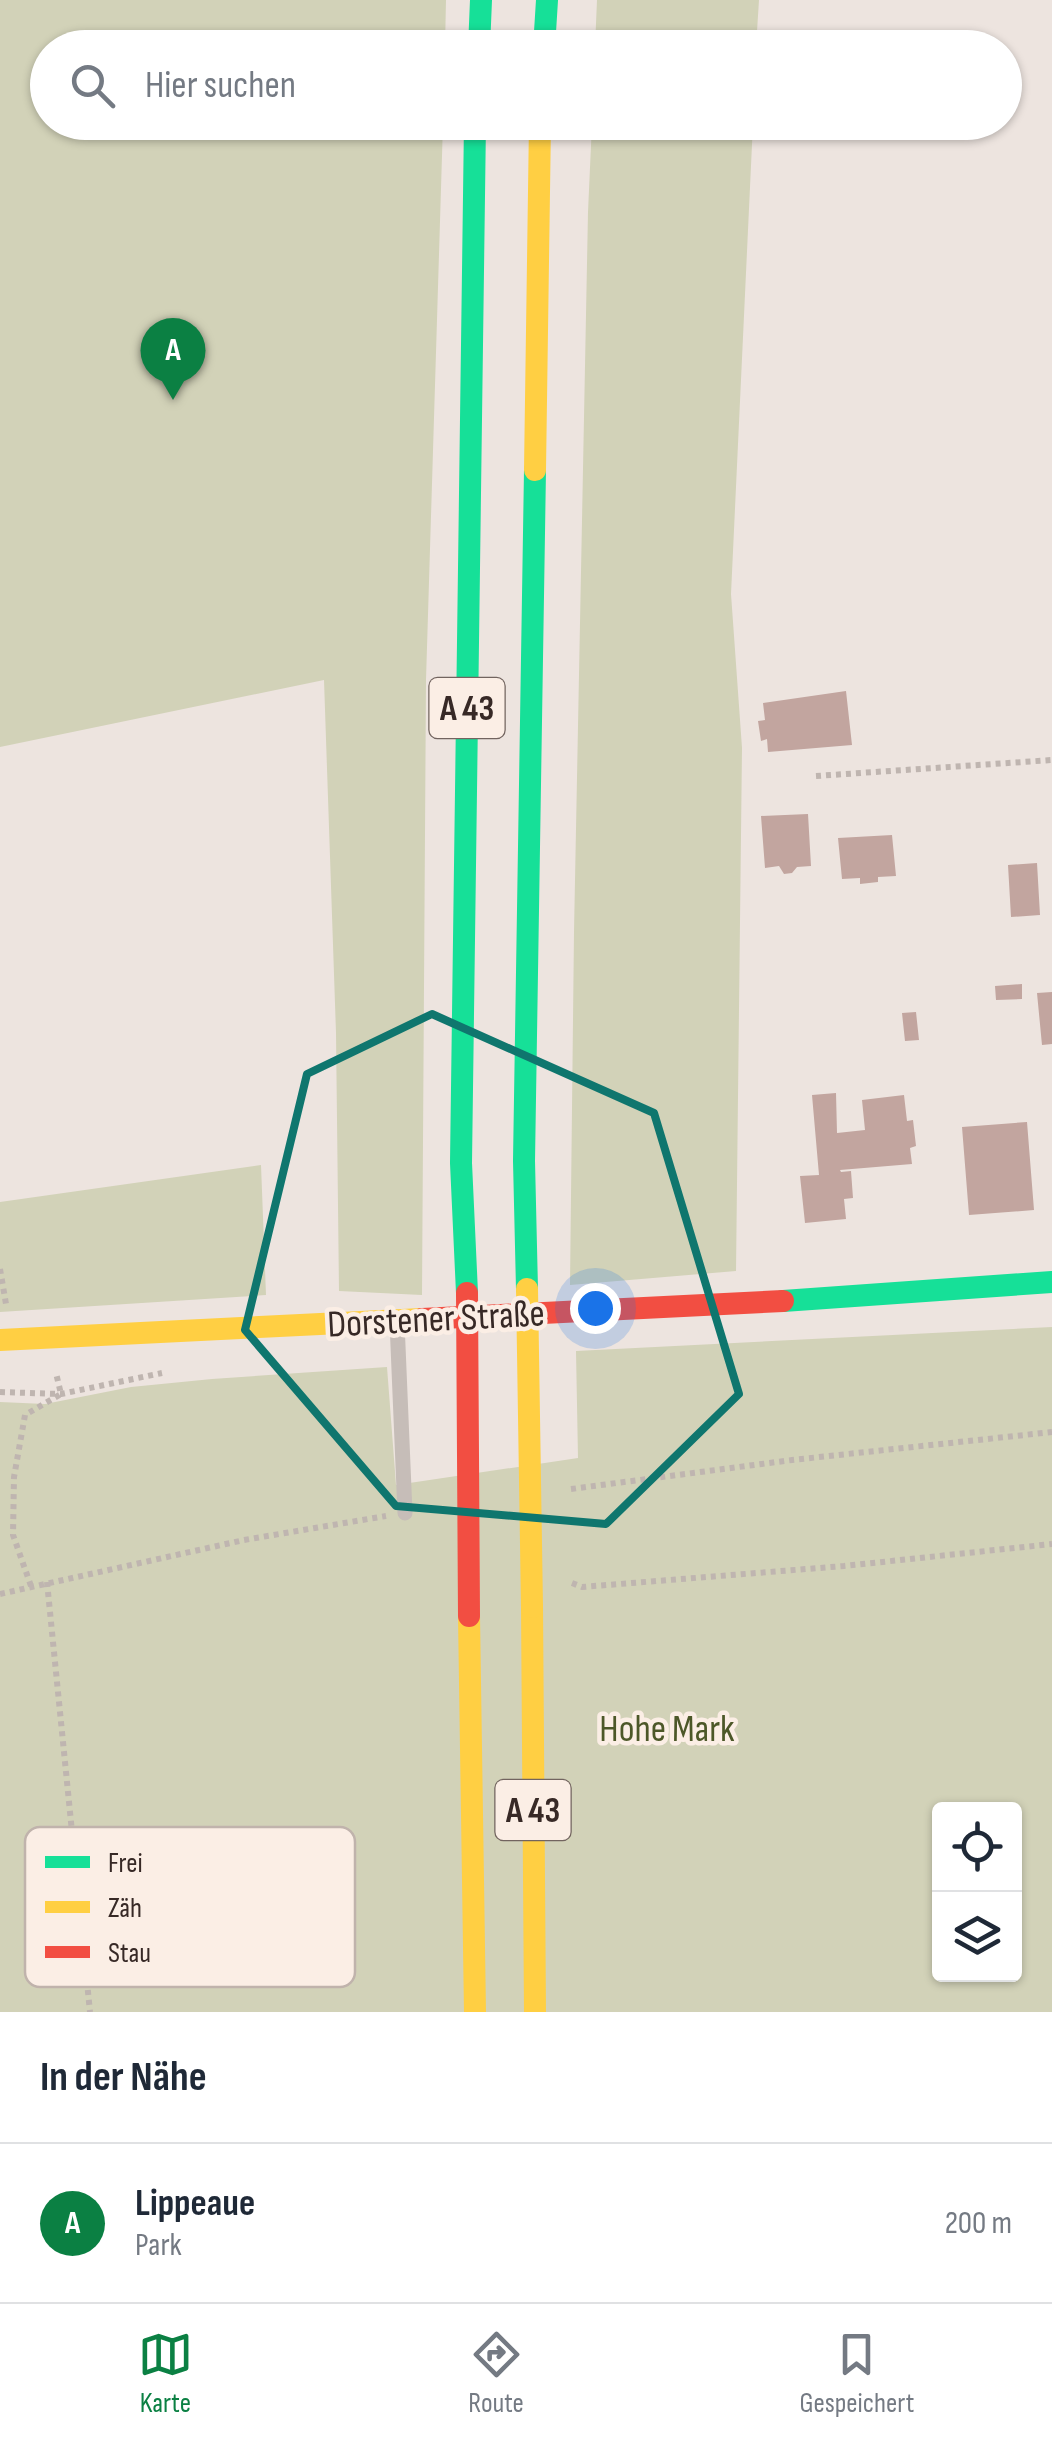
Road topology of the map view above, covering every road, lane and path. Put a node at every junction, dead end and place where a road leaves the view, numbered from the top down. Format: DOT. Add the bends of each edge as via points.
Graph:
graph roads {
  1 [pos="480,0"];
  2 [pos="547,0"];
  3 [pos="479,30"];
  4 [pos="545,30"];
  5 [pos="475,140"];
  6 [pos="540,140"];
  7 [pos="1052,760"];
  8 [pos="816,776"];
  9 [pos="1052,1282"];
  10 [pos="397,1319"];
  11 [pos="46,1338"];
  12 [pos="0,1340"];
  13 [pos="1052,1432"];
  14 [pos="593,1486"];
  15 [pos="404,1513"];
  16 [pos="1052,1544"];
  17 [pos="564,1580"];
  18 [pos="47,1582"];
  19 [pos="31,1586"];
  20 [pos="0,1594"];
  21 [pos="72,1827"];
  22 [pos="88,1987"];
  23 [pos="90,2012"];
  24 [pos="475,2012"];
  25 [pos="535,2012"];
  1 -- 3 [label="main road"];
  2 -- 4 [label="main road"];
  5 -- 24 [label="main road, A 43, bridge" via="462,1163"];
  6 -- 25 [label="main road, A 43, bridge" via="524,1161"];
  7 -- 8 [label="path"];
  9 -- 10 [label="main road, Dorstener Straße"];
  10 -- 11 [label="main road, Dorstener Straße"];
  10 -- 15 [label="lane"];
  11 -- 12 [label="main road, Dorstener Straße"];
  11 -- 19 [label="path" via="61,1394 25,1415 14,1477 14,1534"];
  13 -- 14 [label="path"];
  15 -- 18 [label="path"];
  16 -- 17 [label="path" via="582,1587"];
  18 -- 19 [label="path"];
  18 -- 21 [label="path"];
  19 -- 20 [label="path"];
  22 -- 23 [label="path"];
}
